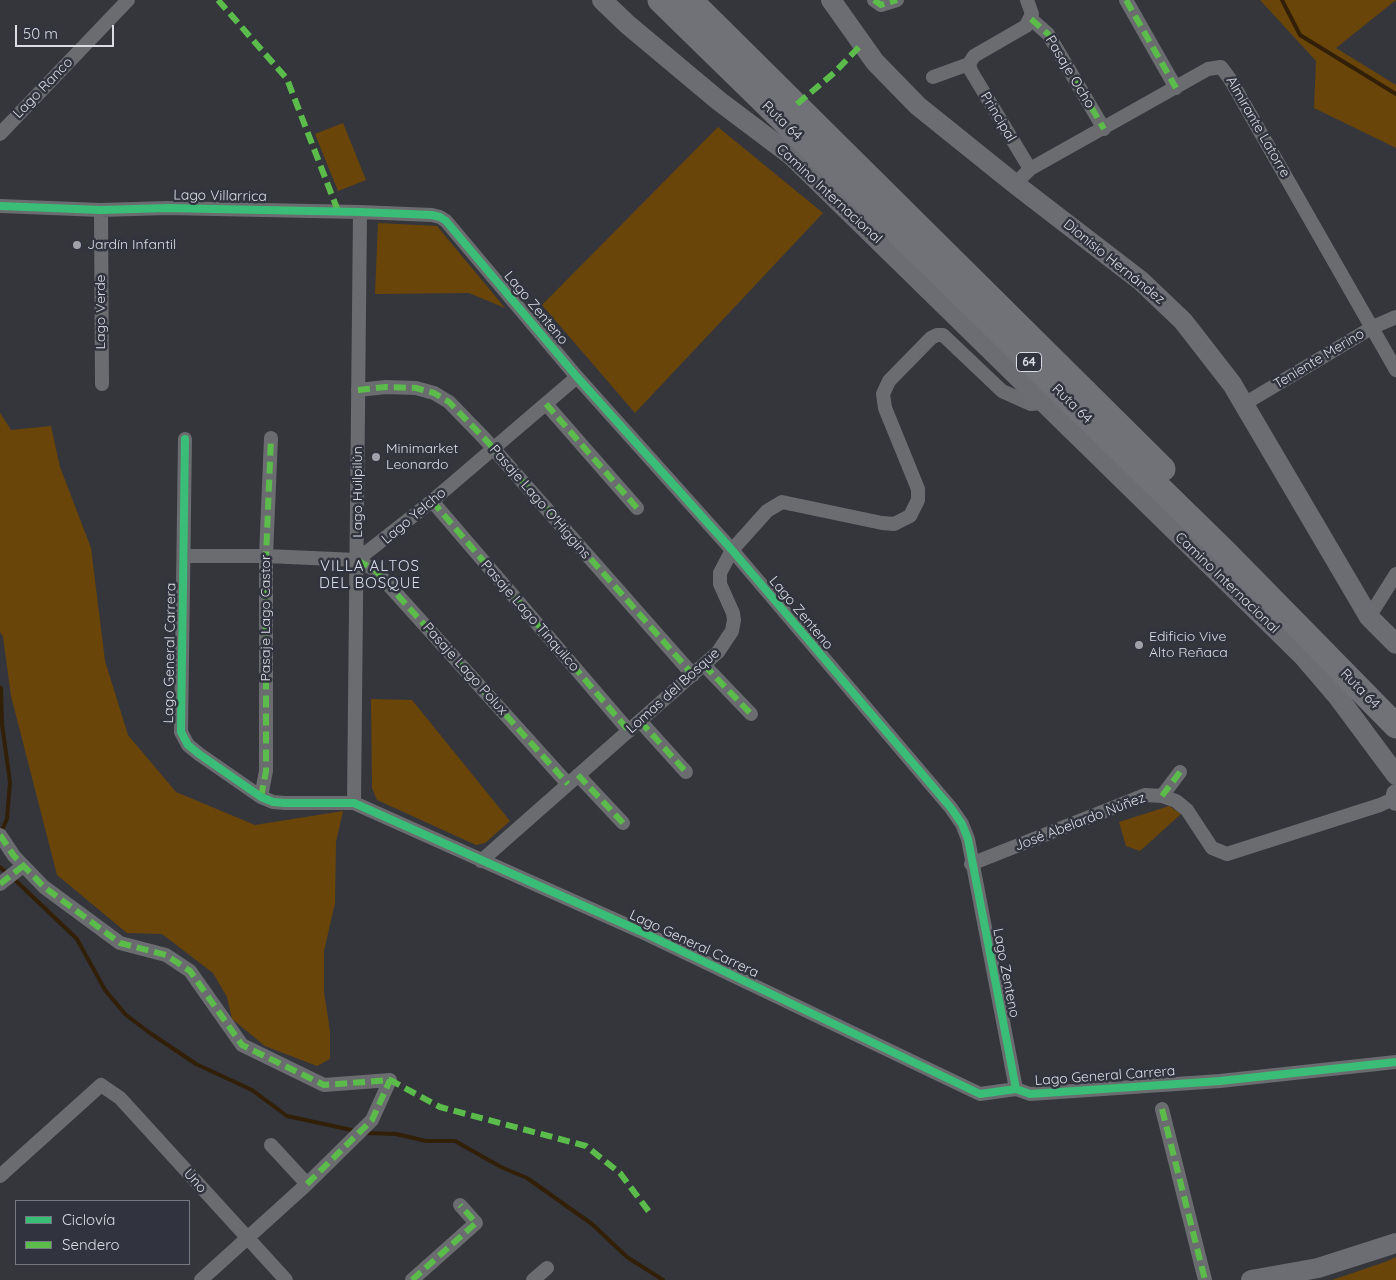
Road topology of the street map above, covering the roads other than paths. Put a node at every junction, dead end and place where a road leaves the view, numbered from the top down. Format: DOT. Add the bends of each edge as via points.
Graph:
graph roads {
  1 [pos="128,0"];
  2 [pos="602,0"];
  3 [pos="660,0"];
  4 [pos="690,0"];
  5 [pos="831,0"];
  6 [pos="874,0"];
  7 [pos="897,0"];
  8 [pos="1027,0"];
  9 [pos="1126,0"];
  10 [pos="1031,19"];
  11 [pos="969,64"];
  12 [pos="933,77"];
  13 [pos="1176,88"];
  14 [pos="1104,129"];
  15 [pos="0,134"];
  16 [pos="1030,169"];
  17 [pos="1015,184"];
  18 [pos="0,206"];
  19 [pos="101,210"];
  20 [pos="360,212"];
  21 [pos="440,217"];
  22 [pos="1396,317"];
  23 [pos="1373,327"];
  24 [pos="1396,370"];
  25 [pos="577,377"];
  26 [pos="102,384"];
  27 [pos="358,390"];
  28 [pos="1043,403"];
  29 [pos="546,404"];
  30 [pos="1244,404"];
  31 [pos="271,438"];
  32 [pos="186,439"];
  33 [pos="492,448"];
  34 [pos="432,501"];
  35 [pos="637,508"];
  36 [pos="732,550"];
  37 [pos="184,556"];
  38 [pos="266,556"];
  39 [pos="358,560"];
  40 [pos="1396,574"];
  41 [pos="1370,617"];
  42 [pos="1396,644"];
  43 [pos="704,665"];
  44 [pos="693,675"];
  45 [pos="1396,702"];
  46 [pos="751,714"];
  47 [pos="640,721"];
  48 [pos="1396,726"];
  49 [pos="629,731"];
  50 [pos="686,772"];
  51 [pos="1180,772"];
  52 [pos="1396,775"];
  53 [pos="573,780"];
  54 [pos="1162,796"];
  55 [pos="1396,796"];
  56 [pos="261,797"];
  57 [pos="1396,802"];
  58 [pos="354,803"];
  59 [pos="623,823"];
  60 [pos="0,835"];
  61 [pos="480,861"];
  62 [pos="971,864"];
  63 [pos="24,866"];
  64 [pos="0,884"];
  65 [pos="1396,1062"];
  66 [pos="1016,1089"];
  67 [pos="1162,1109"];
  68 [pos="271,1144"];
  69 [pos="0,1176"];
  70 [pos="307,1184"];
  71 [pos="460,1206"];
  72 [pos="248,1238"];
  73 [pos="1396,1243"];
  74 [pos="547,1268"];
  75 [pos="201,1280"];
  76 [pos="286,1280"];
  77 [pos="412,1280"];
  78 [pos="533,1280"];
  79 [pos="1205,1280"];
  80 [pos="1250,1280"];
  1 -- 15 [label="street, Lago Ranco"];
  2 -- 28 [label="main road, Camino Internacional" via="718,101 792,156"];
  3 -- 48 [label="highway, Ruta 64 / 64" via="1225,552"];
  4 -- 45 [label="highway, Ruta 64 / 64"];
  5 -- 17 [label="main road, Dionisio Hernández" via="861,45 903,92"];
  6 -- 7 [label="street" via="881,5"];
  8 -- 10 [label="street" via="1032,8"];
  9 -- 13 [label="street"];
  10 -- 11 [label="street" via="1026,26 974,56"];
  10 -- 14 [label="street, Pasaje Ocho" via="1048,34"];
  11 -- 12 [label="street"];
  11 -- 16 [label="street, Principal"];
  13 -- 14 [label="street, Almirante Latorre"];
  13 -- 23 [label="street, Almirante Latorre" via="1215,67 1227,72"];
  14 -- 16 [label="street, Almirante Latorre"];
  16 -- 17 [label="street, Almirante Latorre"];
  17 -- 30 [label="main road, Dionisio Hernández" via="1163,300 1201,341"];
  18 -- 19 [label="street, Lago Villarrica"];
  19 -- 20 [label="street, Lago Villarrica" via="167,208"];
  19 -- 26 [label="street, Lago Verde"];
  20 -- 21 [label="street, Lago Villarrica"];
  20 -- 27 [label="street, Lago Huilpilún"];
  21 -- 25 [label="street, Lago Zenteno" via="486,266"];
  22 -- 23 [label="street, Teniente Merino"];
  23 -- 24 [label="street, Almirante Latorre"];
  23 -- 30 [label="street, Teniente Merino"];
  25 -- 29 [label="street, Lago Yelcho"];
  25 -- 36 [label="street, Lago Zenteno"];
  27 -- 33 [label="street, Pasaje Lago O'Higgins" via="404,387 434,393 454,407"];
  27 -- 39 [label="street, Lago Huilpilún"];
  28 -- 36 [label="street, Lomas del Bosque" via="1031,404 1002,391 950,341 943,335 937,335 889,380 883,394 885,408 918,489 918,500 910,516 894,524 882,524 782,502 767,511"];
  28 -- 52 [label="main road, Camino Internacional" via="1302,656 1338,697"];
  29 -- 33 [label="street, Lago Yelcho"];
  29 -- 35 [label="street"];
  30 -- 41 [label="main road, Dionisio Hernández"];
  31 -- 38 [label="street, Pasaje Lago Castor"];
  32 -- 37 [label="street, Lago General Carrera"];
  33 -- 34 [label="street, Lago Yelcho"];
  33 -- 44 [label="street, Pasaje Lago O'Higgins"];
  34 -- 39 [label="street, Lago Yelcho"];
  34 -- 49 [label="street, Pasaje Lago Tinquilco"];
  36 -- 43 [label="street, Lomas del Bosque" via="724,561 720,584 733,613 732,631 718,652"];
  36 -- 62 [label="street, Lago Zenteno" via="951,808 968,839"];
  37 -- 38 [label="street"];
  37 -- 56 [label="street, Lago General Carrera" via="181,732 188,745 199,754"];
  38 -- 39 [label="street"];
  38 -- 56 [label="street, Pasaje Lago Castor" via="266,771"];
  39 -- 53 [label="street, Pasaje Lago Polux" via="375,570"];
  39 -- 58 [label="street, Lago Huilpilún"];
  40 -- 41 [label="street"];
  41 -- 42 [label="main road, Dionisio Hernández"];
  43 -- 44 [label="street, Lomas del Bosque"];
  43 -- 46 [label="street"];
  44 -- 47 [label="street, Lomas del Bosque"];
  47 -- 49 [label="street, Lomas del Bosque"];
  47 -- 50 [label="street"];
  49 -- 53 [label="street, Lomas del Bosque"];
  51 -- 54 [label="street"];
  53 -- 59 [label="street, Pasaje Lago Polux"];
  53 -- 61 [label="street, Lomas del Bosque"];
  54 -- 55 [label="street, José Abelardo Núñez" via="1182,805 1208,844 1227,854 1380,805"];
  54 -- 62 [label="street, José Abelardo Núñez" via="1154,794 1137,798"];
  55 -- 57 [label="main road"];
  56 -- 58 [label="street, Lago General Carrera" via="279,803"];
  58 -- 61 [label="street, Lago General Carrera"];
  60 -- 63 [label="street"];
  61 -- 66 [label="street, Lago General Carrera" via="640,931 980,1094"];
  62 -- 66 [label="street, Lago Zenteno"];
  63 -- 64 [label="street"];
  63 -- 70 [label="street" via="44,887 120,943 166,954 190,971 242,1045 324,1085 390,1080 372,1120"];
  65 -- 66 [label="street, Lago General Carrera" via="1220,1081 1030,1094"];
  67 -- 79 [label="street"];
  68 -- 70 [label="street"];
  69 -- 72 [label="street, Uno" via="102,1085 120,1098"];
  70 -- 72 [label="street"];
  71 -- 77 [label="street" via="476,1223"];
  72 -- 75 [label="street"];
  72 -- 76 [label="street, Uno"];
  73 -- 80 [label="main road" via="1318,1268"];
  74 -- 78 [label="street"];
}
